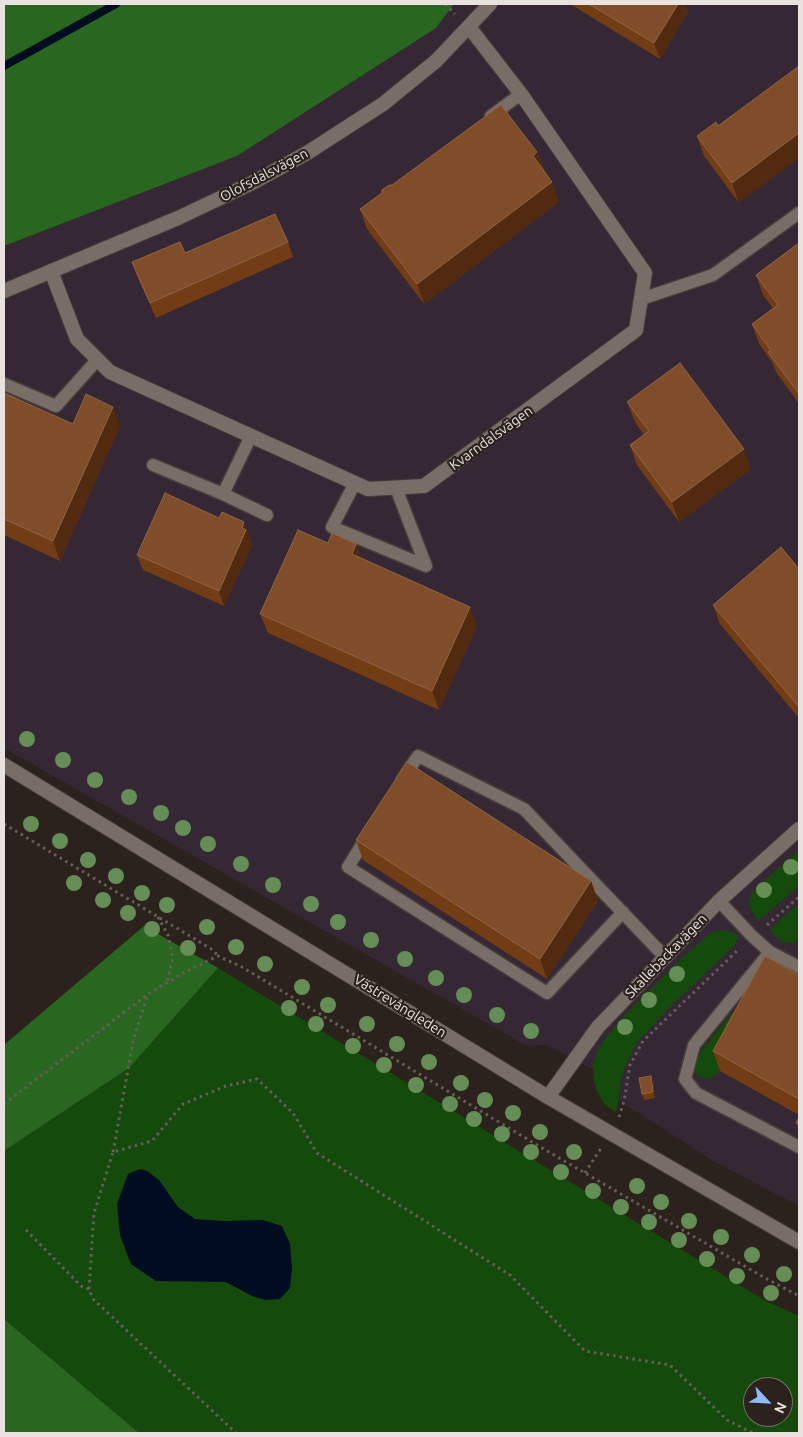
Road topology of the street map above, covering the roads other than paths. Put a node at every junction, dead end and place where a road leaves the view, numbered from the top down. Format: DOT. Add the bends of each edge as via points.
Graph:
graph roads {
  1 [pos="490,4"];
  2 [pos="469,27"];
  3 [pos="521,94"];
  4 [pos="481,122"];
  5 [pos="799,213"];
  6 [pos="51,271"];
  7 [pos="4,291"];
  8 [pos="641,299"];
  9 [pos="98,359"];
  10 [pos="4,384"];
  11 [pos="251,436"];
  12 [pos="153,465"];
  13 [pos="355,483"];
  14 [pos="396,488"];
  15 [pos="223,494"];
  16 [pos="267,515"];
  17 [pos="4,765"];
  18 [pos="398,788"];
  19 [pos="373,828"];
  20 [pos="799,829"];
  21 [pos="719,901"];
  22 [pos="623,912"];
  23 [pos="770,952"];
  24 [pos="665,957"];
  25 [pos="799,967"];
  26 [pos="548,1097"];
  27 [pos="799,1147"];
  28 [pos="799,1242"];
  1 -- 2 [label="street, Olofsdalsvägen"];
  2 -- 3 [label="street, Kvarndalsvägen"];
  2 -- 6 [label="street, Olofsdalsvägen" via="436,61 383,104 307,153 178,218"];
  3 -- 4 [label="lane"];
  3 -- 8 [label="street, Kvarndalsvägen" via="645,273"];
  5 -- 8 [label="lane" via="713,275"];
  6 -- 7 [label="street, Olofsdalsvägen"];
  6 -- 9 [label="street, Kvarndalsvägen" via="76,339"];
  8 -- 14 [label="street, Kvarndalsvägen" via="636,330 424,486"];
  9 -- 10 [label="lane" via="56,406"];
  9 -- 11 [label="street, Kvarndalsvägen" via="110,372"];
  11 -- 13 [label="street, Kvarndalsvägen"];
  11 -- 15 [label="lane"];
  12 -- 15 [label="lane"];
  13 -- 14 [label="street, Kvarndalsvägen" via="368,489"];
  13 -- 14 [label="lane" via="332,527 426,566"];
  15 -- 16 [label="lane"];
  17 -- 26 [label="street, Västrevångleden"];
  18 -- 22 [label="lane" via="418,756 524,809"];
  19 -- 22 [label="lane" via="348,867 546,993"];
  20 -- 21 [label="street, Skallebackavägen"];
  21 -- 23 [label="lane"];
  21 -- 24 [label="street, Skallebackavägen"];
  22 -- 24 [label="lane"];
  23 -- 25 [label="lane"];
  23 -- 27 [label="lane" via="694,1045 685,1079 696,1093"];
  24 -- 26 [label="street, Skallebackavägen" via="598,1027"];
  26 -- 28 [label="street, Västrevångleden"];
}
